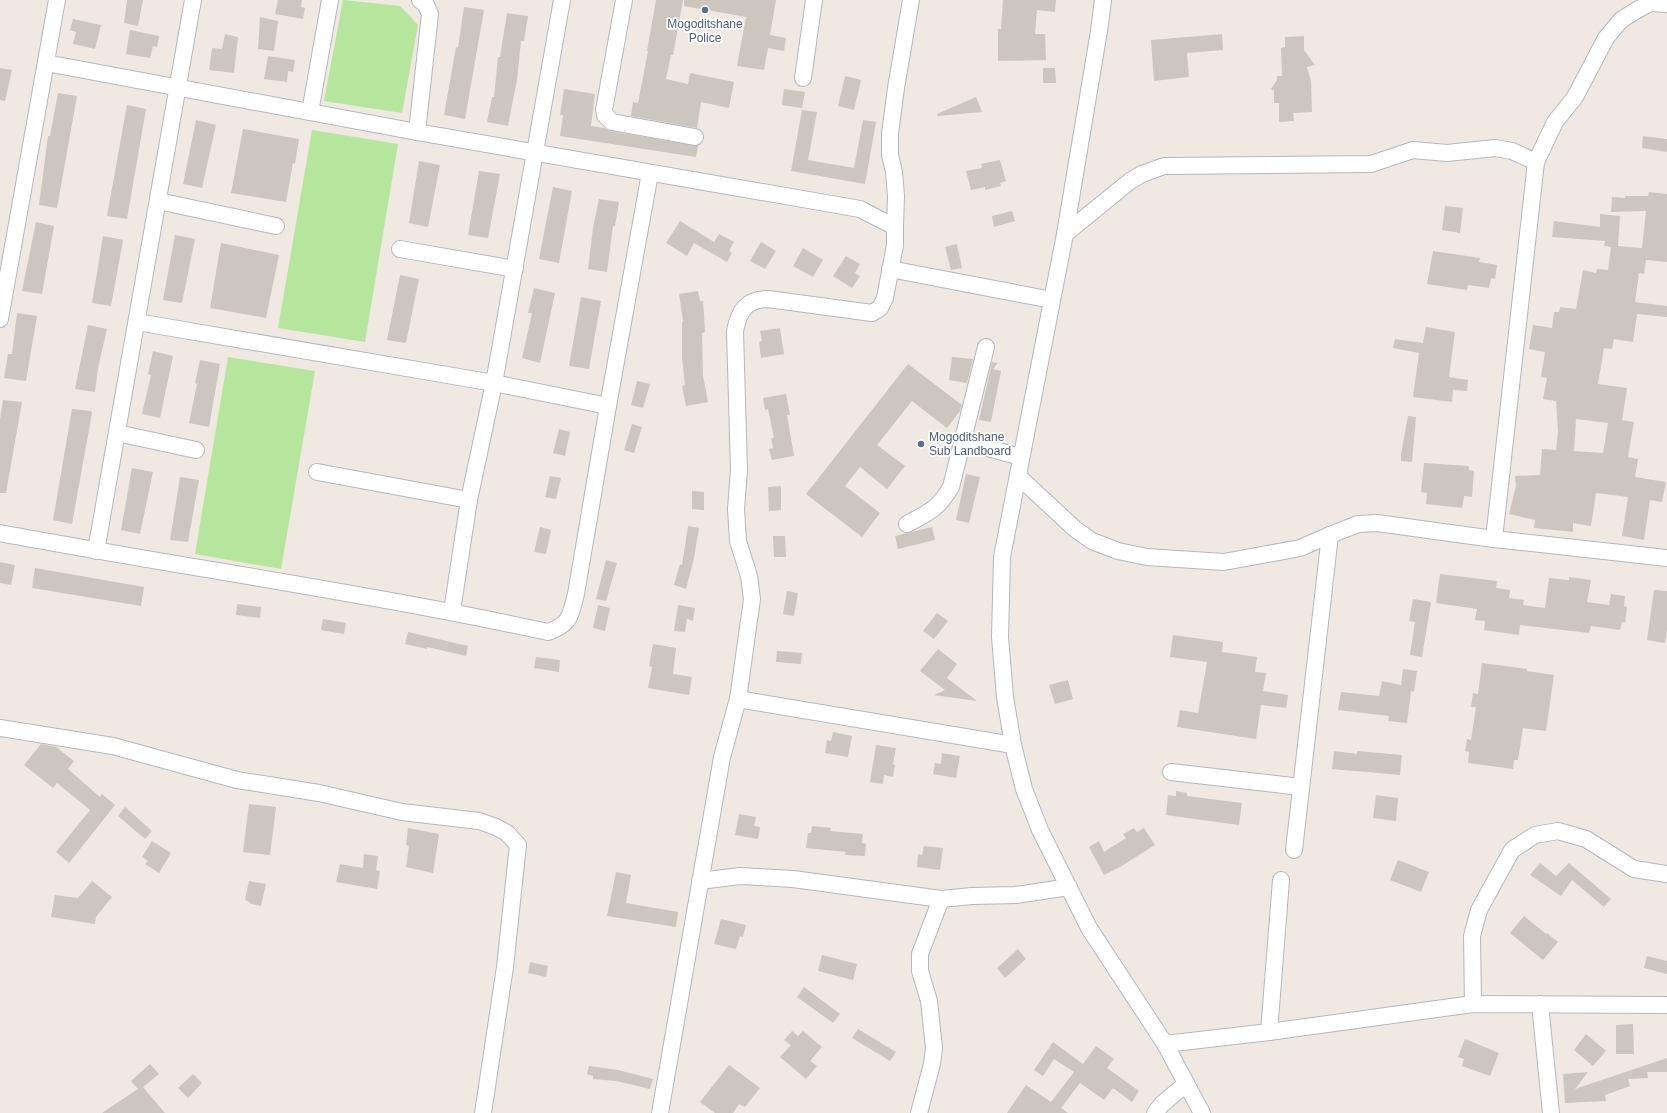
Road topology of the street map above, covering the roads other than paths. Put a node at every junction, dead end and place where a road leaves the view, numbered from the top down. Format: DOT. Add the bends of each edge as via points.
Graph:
graph roads {
  1 [pos="57,0"];
  2 [pos="193,0"];
  3 [pos="330,0"];
  4 [pos="420,0"];
  5 [pos="562,0"];
  6 [pos="624,0"];
  7 [pos="814,0"];
  8 [pos="911,0"];
  9 [pos="1103,0"];
  10 [pos="1642,2"];
  11 [pos="1667,4"];
  12 [pos="46,63"];
  13 [pos="803,78"];
  14 [pos="178,88"];
  15 [pos="310,112"];
  16 [pos="417,132"];
  17 [pos="695,136"];
  18 [pos="535,153"];
  19 [pos="1536,162"];
  20 [pos="650,173"];
  21 [pos="158,201"];
  22 [pos="276,226"];
  23 [pos="895,227"];
  24 [pos="1065,234"];
  25 [pos="400,249"];
  26 [pos="515,268"];
  27 [pos="890,269"];
  28 [pos="1052,300"];
  29 [pos="0,319"];
  30 [pos="137,322"];
  31 [pos="986,347"];
  32 [pos="494,383"];
  33 [pos="608,406"];
  34 [pos="117,433"];
  35 [pos="962,441"];
  36 [pos="196,450"];
  37 [pos="1021,458"];
  38 [pos="317,472"];
  39 [pos="1018,476"];
  40 [pos="469,500"];
  41 [pos="907,524"];
  42 [pos="0,533"];
  43 [pos="1330,535"];
  44 [pos="1494,539"];
  45 [pos="96,551"];
  46 [pos="1667,558"];
  47 [pos="452,611"];
  48 [pos="738,699"];
  49 [pos="0,728"];
  50 [pos="1013,745"];
  51 [pos="1170,772"];
  52 [pos="1301,787"];
  53 [pos="1294,850"];
  54 [pos="1667,874"];
  55 [pos="1282,880"];
  56 [pos="700,881"];
  57 [pos="1069,887"];
  58 [pos="941,899"];
  59 [pos="1473,1004"];
  60 [pos="1540,1004"];
  61 [pos="1667,1004"];
  62 [pos="1269,1032"];
  63 [pos="1165,1044"];
  64 [pos="1186,1084"];
  65 [pos="484,1113"];
  66 [pos="660,1113"];
  67 [pos="919,1113"];
  68 [pos="1155,1113"];
  69 [pos="1202,1113"];
  70 [pos="1551,1113"];
  1 -- 12 [label="street"];
  2 -- 14 [label="street"];
  3 -- 15 [label="street"];
  4 -- 16 [label="street" via="430,14"];
  5 -- 18 [label="street"];
  6 -- 17 [label="street" via="604,110 606,115 612,122"];
  7 -- 13 [label="street"];
  8 -- 23 [label="street" via="890,134 890,155 896,196"];
  9 -- 24 [label="street"];
  10 -- 11 [label="street"];
  10 -- 19 [label="street" via="1621,20 1606,38 1575,97 1556,122"];
  12 -- 14 [label="street"];
  12 -- 29 [label="street"];
  14 -- 15 [label="street"];
  14 -- 21 [label="street"];
  15 -- 16 [label="street"];
  16 -- 18 [label="street"];
  18 -- 20 [label="street"];
  18 -- 26 [label="street"];
  19 -- 24 [label="street" via="1512,151 1495,148 1447,153 1413,150 1371,164 1164,166 1130,181"];
  19 -- 44 [label="street"];
  20 -- 23 [label="street" via="860,209"];
  20 -- 33 [label="street"];
  21 -- 22 [label="street"];
  21 -- 30 [label="street"];
  23 -- 27 [label="street" via="895,246"];
  24 -- 28 [label="street"];
  25 -- 26 [label="street"];
  26 -- 32 [label="street"];
  27 -- 28 [label="street"];
  27 -- 48 [label="street" via="885,298 880,308 872,313 756,299 738,316 735,331 739,470 736,509 738,541 749,576 752,599"];
  28 -- 37 [label="street"];
  30 -- 32 [label="street"];
  30 -- 34 [label="street"];
  31 -- 35 [label="street"];
  32 -- 33 [label="street"];
  32 -- 40 [label="street"];
  33 -- 47 [label="street" via="576,594 569,617 561,627 548,632"];
  34 -- 36 [label="street"];
  34 -- 45 [label="street"];
  35 -- 37 [label="street"];
  35 -- 41 [label="street" via="951,487 944,499 935,509"];
  37 -- 39 [label="street"];
  38 -- 40 [label="street"];
  39 -- 43 [label="street" via="1075,529 1092,541 1118,551 1147,557 1224,562 1300,548"];
  39 -- 50 [label="street" via="1002,557 1000,637 1005,697"];
  40 -- 47 [label="street"];
  42 -- 45 [label="street"];
  43 -- 44 [label="street" via="1358,524 1377,523"];
  43 -- 52 [label="street"];
  44 -- 46 [label="street"];
  45 -- 47 [label="street"];
  48 -- 50 [label="street"];
  48 -- 56 [label="street" via="722,757"];
  49 -- 65 [label="street" via="113,746 237,780 319,793 402,812 479,821 507,834 518,844 505,967"];
  50 -- 57 [label="street" via="1024,789 1040,830"];
  51 -- 52 [label="street"];
  52 -- 53 [label="street"];
  54 -- 59 [label="street" via="1634,869 1586,839 1558,831 1535,835 1512,850 1478,910 1472,936"];
  55 -- 62 [label="street"];
  56 -- 58 [label="street" via="740,876 793,879"];
  56 -- 66 [label="street"];
  57 -- 58 [label="street" via="1016,895"];
  57 -- 63 [label="street" via="1088,928"];
  58 -- 67 [label="street" via="920,954 920,971 930,1001 934,1048"];
  59 -- 60 [label="street"];
  59 -- 62 [label="street"];
  60 -- 61 [label="street"];
  60 -- 70 [label="street"];
  62 -- 63 [label="street"];
  63 -- 64 [label="street"];
  64 -- 68 [label="street"];
  64 -- 69 [label="street"];
}
